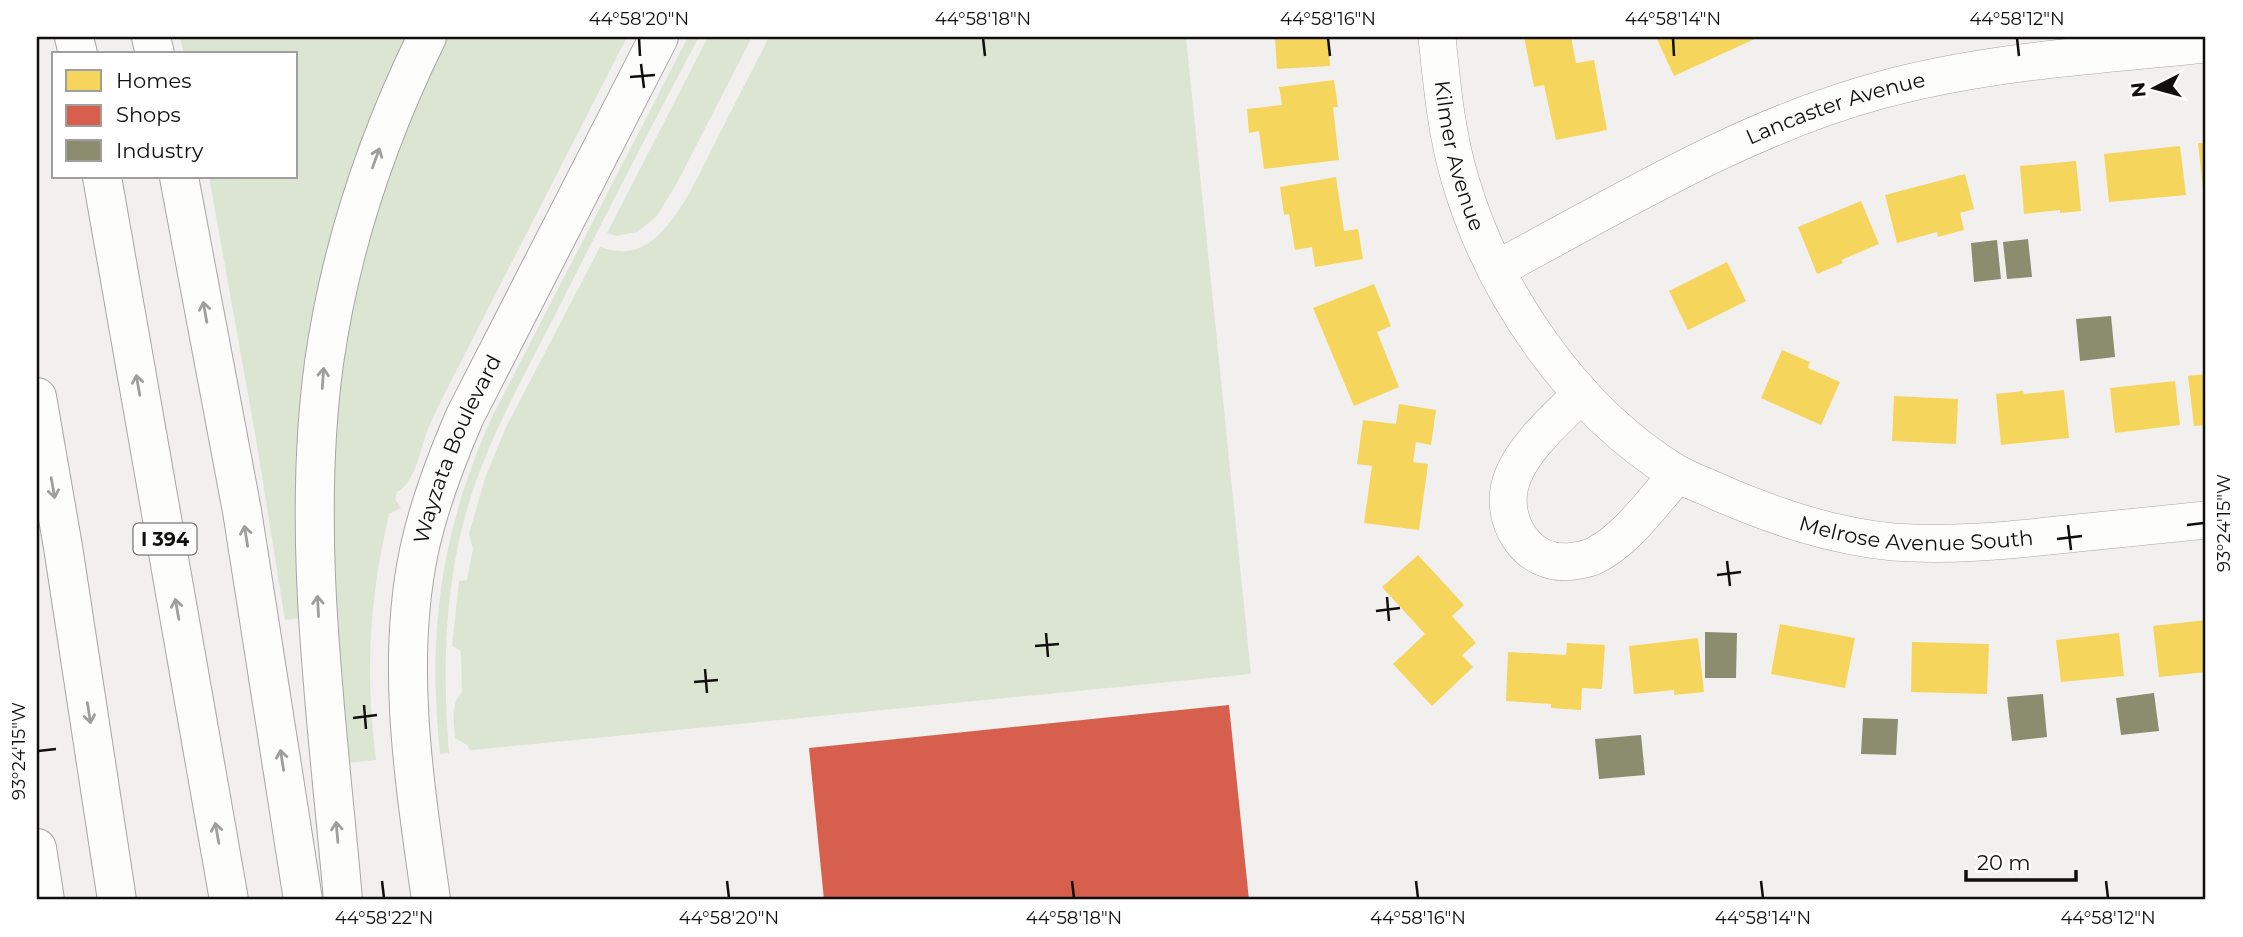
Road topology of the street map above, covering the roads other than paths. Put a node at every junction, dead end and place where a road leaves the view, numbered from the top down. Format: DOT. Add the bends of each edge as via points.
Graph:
graph roads {
  1 [pos="427,37"];
  2 [pos="659,37"];
  3 [pos="1437,37"];
  4 [pos="2206,44"];
  5 [pos="102,178"];
  6 [pos="179,178"];
  7 [pos="1497,269"];
  8 [pos="1581,394"];
  9 [pos="37,397"];
  10 [pos="1678,474"];
  11 [pos="2206,520"];
  12 [pos="37,848"];
  13 [pos="45,900"];
  14 [pos="117,900"];
  15 [pos="229,900"];
  16 [pos="303,900"];
  17 [pos="343,900"];
  18 [pos="431,900"];
  17 -- 1 [label="main road, one-way" via="316,553 315,491 324,364 367,183"];
  2 -- 18 [label="main road, Wayzata Boulevard" via="465,416 428,515 410,608 407,655"];
  3 -- 7 [label="street, Kilmer Avenue" via="1442,94 1460,180"];
  4 -- 7 [label="street, Lancaster Avenue" via="2011,64 1881,90 1827,107 1705,158"];
  15 -- 5 [label="main road, I 394, one-way"];
  16 -- 6 [label="main road, one-way" via="242,511"];
  7 -- 8 [label="street, Melrose Avenue South" via="1546,352"];
  8 -- 10 [label="street, Melrose Avenue South" via="1635,444"];
  8 -- 10 [label="street" via="1528,450 1512,477 1507,506 1514,530 1526,548 1546,560 1592,558 1618,541"];
  9 -- 14 [label="main road, one-way"];
  10 -- 11 [label="street, Melrose Avenue South" via="1793,522 1894,542 2004,541"];
  12 -- 13 [label="main road"];
}
